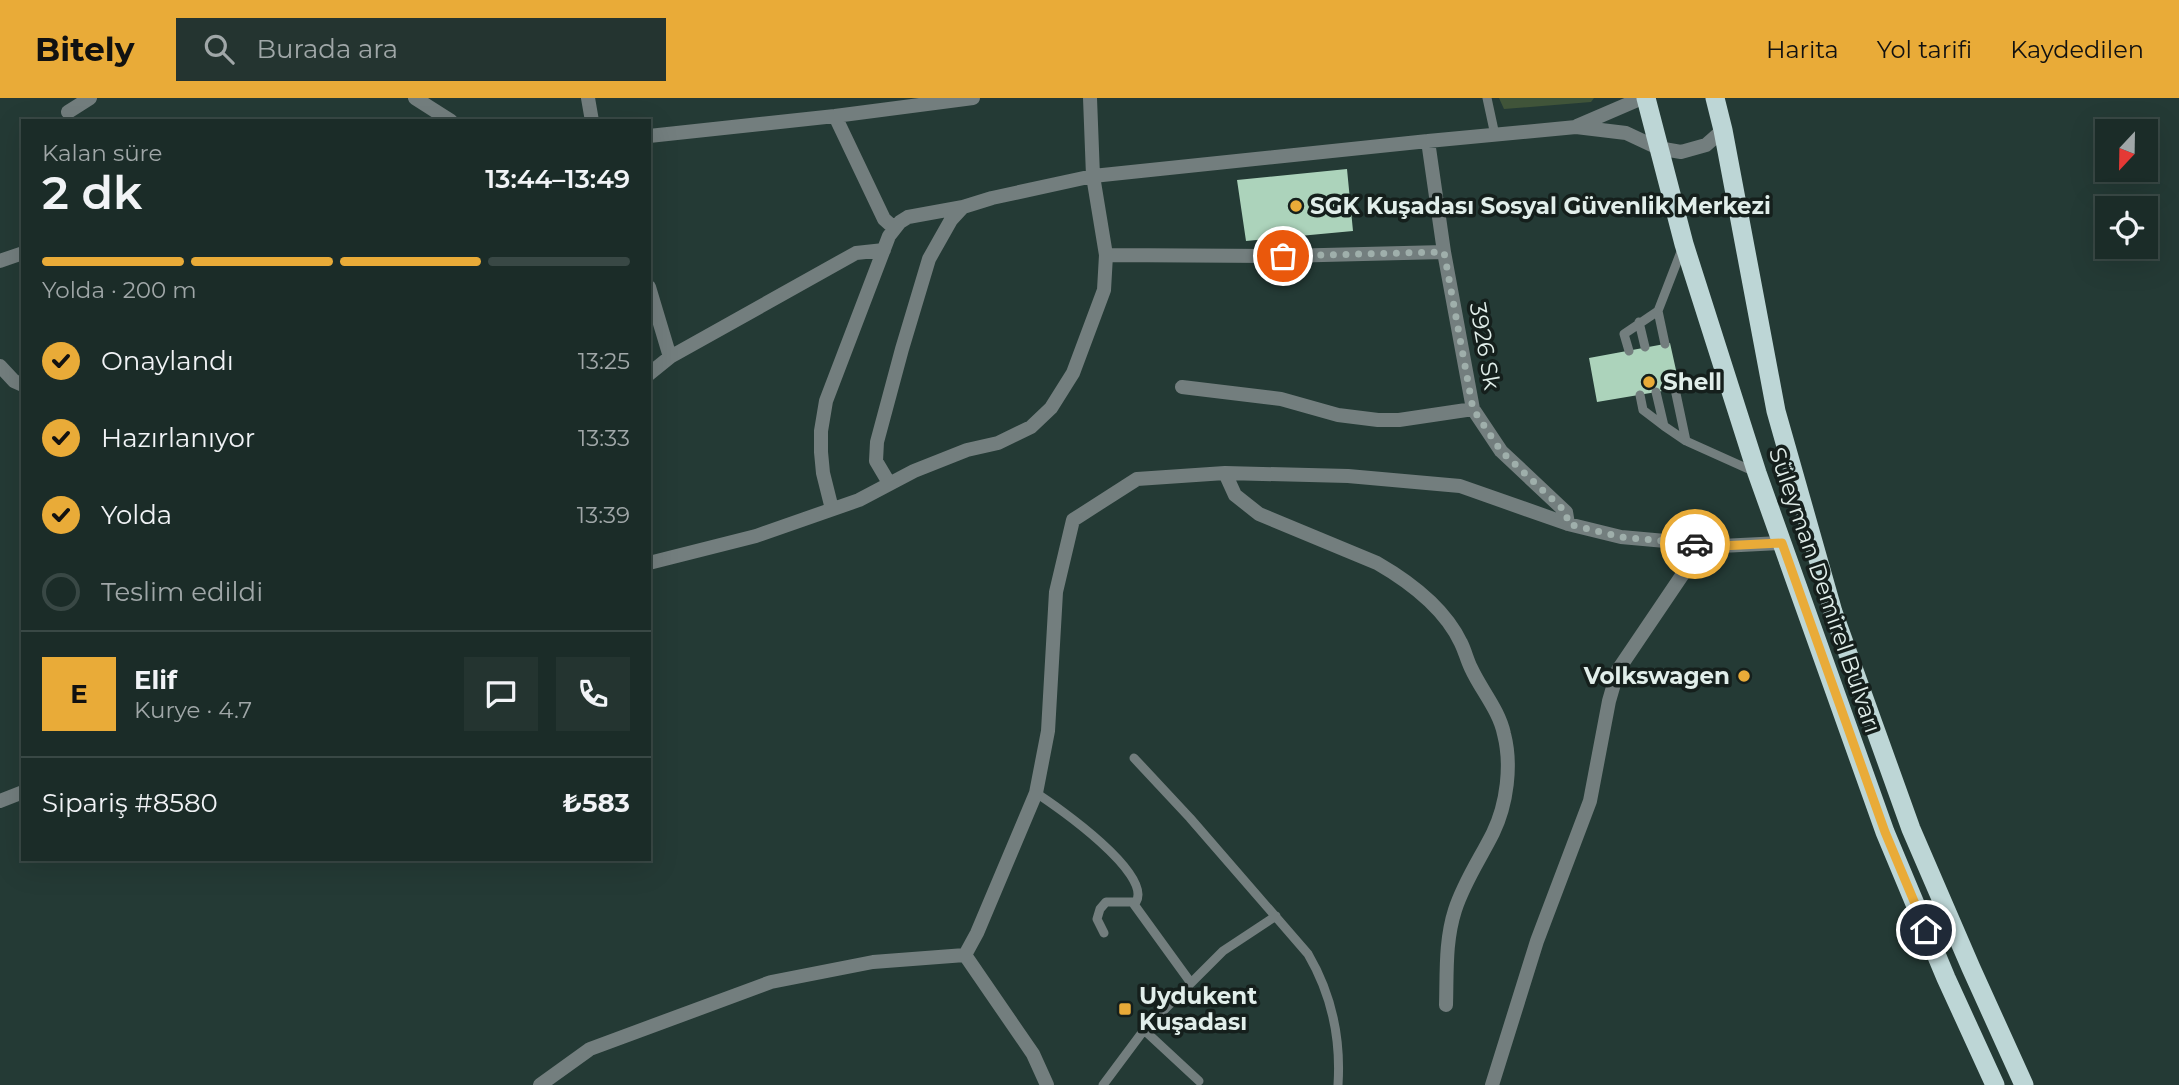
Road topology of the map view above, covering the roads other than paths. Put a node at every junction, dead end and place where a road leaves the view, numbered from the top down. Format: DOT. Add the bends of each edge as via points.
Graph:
graph roads {
  1 [pos="90,98"];
  2 [pos="415,98"];
  3 [pos="588,98"];
  4 [pos="973,98"];
  5 [pos="1090,98"];
  6 [pos="1487,98"];
  7 [pos="1644,98"];
  8 [pos="1715,98"];
  9 [pos="68,112"];
  10 [pos="835,116"];
  11 [pos="448,119"];
  12 [pos="592,119"];
  13 [pos="1576,127"];
  14 [pos="1723,131"];
  15 [pos="1495,135"];
  16 [pos="651,136"];
  17 [pos="1428,141"];
  18 [pos="1658,148"];
  19 [pos="1093,176"];
  20 [pos="963,207"];
  21 [pos="894,228"];
  22 [pos="1684,244"];
  23 [pos="884,250"];
  24 [pos="1444,252"];
  25 [pos="21,254"];
  26 [pos="1106,254"];
  27 [pos="0,261"];
  28 [pos="651,293"];
  29 [pos="1658,311"];
  30 [pos="1639,322"];
  31 [pos="1665,344"];
  32 [pos="1645,347"];
  33 [pos="1629,351"];
  34 [pos="670,357"];
  35 [pos="0,366"];
  36 [pos="651,372"];
  37 [pos="21,384"];
  38 [pos="1182,387"];
  39 [pos="1675,389"];
  40 [pos="1656,392"];
  41 [pos="1640,395"];
  42 [pos="1473,409"];
  43 [pos="1664,426"];
  44 [pos="1686,441"];
  45 [pos="1225,473"];
  46 [pos="1757,473"];
  47 [pos="889,484"];
  48 [pos="832,509"];
  49 [pos="1568,524"];
  50 [pos="1782,543"];
  51 [pos="1721,546"];
  52 [pos="651,562"];
  53 [pos="1133,758"];
  54 [pos="21,793"];
  55 [pos="1036,793"];
  56 [pos="0,801"];
  57 [pos="1133,903"];
  58 [pos="1276,916"];
  59 [pos="1104,933"];
  60 [pos="965,955"];
  61 [pos="1191,984"];
  62 [pos="1446,1005"];
  63 [pos="1144,1030"];
  64 [pos="1199,1081"];
  65 [pos="540,1085"];
  66 [pos="1047,1085"];
  67 [pos="1103,1085"];
  68 [pos="1338,1085"];
  69 [pos="1492,1085"];
  70 [pos="1995,1085"];
  71 [pos="2024,1085"];
  1 -- 9 [label="street"];
  2 -- 11 [label="street"];
  3 -- 12 [label="street"];
  4 -- 10 [label="street"];
  5 -- 19 [label="street"];
  6 -- 15 [label="lane"];
  7 -- 13 [label="street"];
  7 -- 18 [label="highway, Süleyman Demirel Bulvarı"];
  8 -- 14 [label="highway, Süleyman Demirel Bulvarı"];
  10 -- 16 [label="street"];
  10 -- 21 [label="street" via="884,219"];
  13 -- 15 [label="street"];
  13 -- 18 [label="street" via="1626,133"];
  14 -- 18 [label="street" via="1706,145 1681,152"];
  14 -- 71 [label="highway, Süleyman Demirel Bulvarı" via="1776,411 1833,612 1911,829"];
  15 -- 17 [label="street"];
  17 -- 19 [label="street"];
  17 -- 24 [label="street, 3926 Sk"];
  18 -- 22 [label="highway, Süleyman Demirel Bulvarı"];
  19 -- 20 [label="street"];
  19 -- 26 [label="street"];
  20 -- 21 [label="street" via="917,214"];
  20 -- 47 [label="street" via="929,259 877,442 876,461"];
  21 -- 23 [label="street"];
  22 -- 29 [label="lane"];
  22 -- 46 [label="highway, Süleyman Demirel Bulvarı"];
  23 -- 34 [label="street" via="856,253"];
  23 -- 48 [label="street" via="826,401 821,452"];
  24 -- 26 [label="street"];
  24 -- 42 [label="street, 3926 Sk"];
  25 -- 27 [label="street"];
  26 -- 47 [label="street" via="1104,290 1073,373 1051,408 1031,427 998,443 967,450"];
  28 -- 34 [label="street"];
  29 -- 30 [label="lane"];
  29 -- 31 [label="lane"];
  30 -- 32 [label="lane"];
  30 -- 33 [label="lane" via="1624,334"];
  34 -- 36 [label="street"];
  35 -- 37 [label="street"];
  38 -- 42 [label="street" via="1281,399 1338,415 1378,420"];
  39 -- 44 [label="lane"];
  40 -- 43 [label="lane"];
  41 -- 43 [label="lane" via="1643,410"];
  42 -- 49 [label="street, 3926 Sk" via="1501,451 1566,512"];
  43 -- 44 [label="lane"];
  44 -- 46 [label="lane"];
  45 -- 49 [label="street" via="1348,476 1460,486"];
  45 -- 55 [label="street" via="1137,479 1073,520 1056,593 1048,731"];
  45 -- 62 [label="street" via="1235,495 1259,514 1377,563 1425,597 1461,642 1499,718 1507,747 1505,796 1494,832 1455,911 1447,945"];
  46 -- 50 [label="highway, Süleyman Demirel Bulvarı"];
  47 -- 48 [label="street"];
  48 -- 52 [label="street" via="756,536"];
  49 -- 51 [label="street" via="1621,537"];
  50 -- 51 [label="street"];
  50 -- 70 [label="highway, Süleyman Demirel Bulvarı" via="1885,832"];
  51 -- 69 [label="street" via="1689,565 1618,670 1590,801 1536,941"];
  53 -- 58 [label="lane"];
  54 -- 56 [label="street"];
  55 -- 57 [label="lane" via="1074,818 1129,872 1139,894"];
  55 -- 60 [label="street"];
  57 -- 59 [label="lane" via="1103,905 1097,919"];
  57 -- 61 [label="lane"];
  58 -- 61 [label="lane" via="1223,951"];
  58 -- 68 [label="lane" via="1308,954 1324,987 1336,1031"];
  60 -- 65 [label="street" via="873,962 771,982 590,1049"];
  60 -- 66 [label="street" via="1033,1054"];
  61 -- 63 [label="lane"];
  63 -- 64 [label="lane"];
  63 -- 67 [label="lane"];
}
